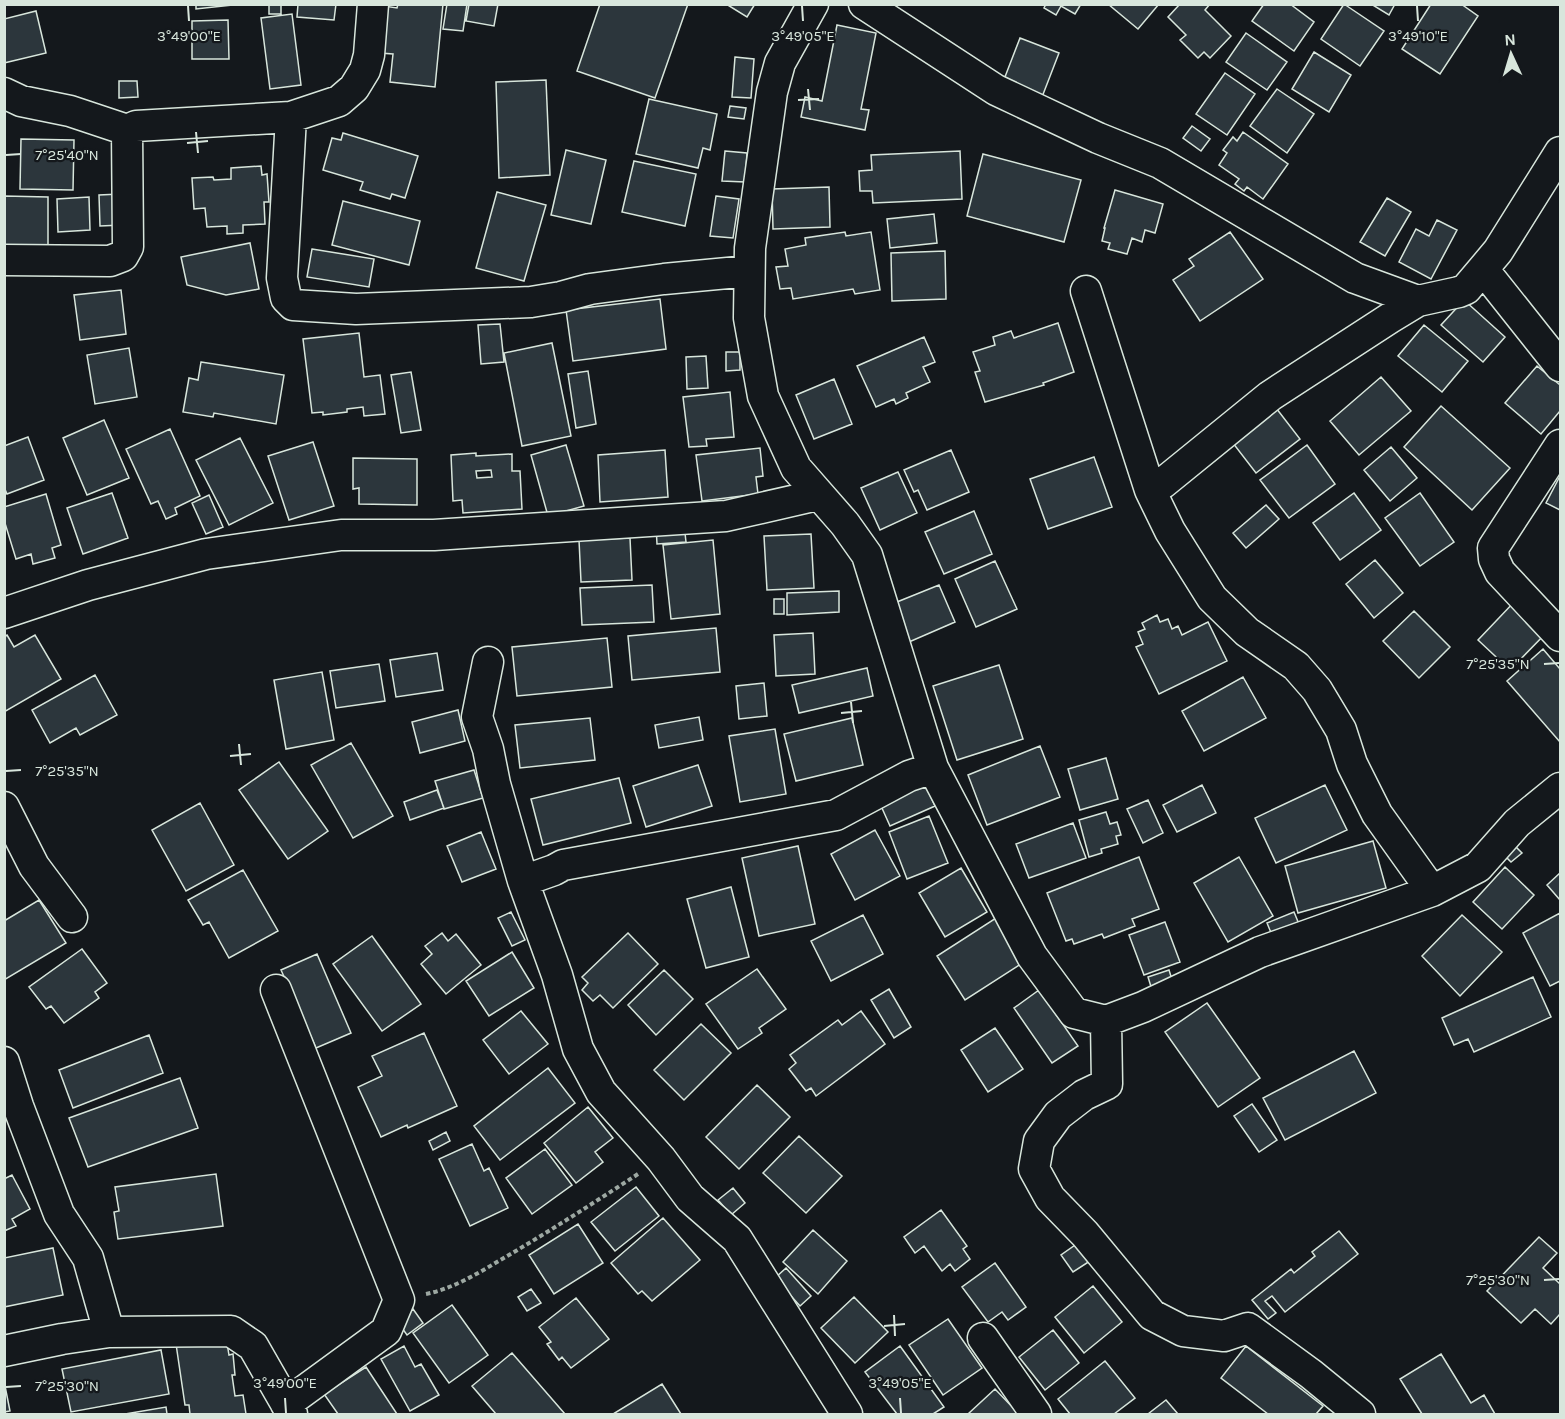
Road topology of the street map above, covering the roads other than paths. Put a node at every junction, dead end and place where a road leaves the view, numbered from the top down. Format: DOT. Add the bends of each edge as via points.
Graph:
graph roads {
  1 [pos="373,4"];
  2 [pos="813,4"];
  3 [pos="864,4"];
  4 [pos="4,93"];
  5 [pos="291,117"];
  6 [pos="127,130"];
  7 [pos="1560,152"];
  8 [pos="4,260"];
  9 [pos="1483,269"];
  10 [pos="749,271"];
  11 [pos="1086,291"];
  12 [pos="1418,301"];
  13 [pos="1560,366"];
  14 [pos="1560,445"];
  15 [pos="1150,490"];
  16 [pos="818,495"];
  17 [pos="4,612"];
  18 [pos="1560,636"];
  19 [pos="488,662"];
  20 [pos="933,768"];
  21 [pos="1560,788"];
  22 [pos="4,807"];
  23 [pos="524,881"];
  24 [pos="1432,891"];
  25 [pos="72,917"];
  26 [pos="276,990"];
  27 [pos="1106,1021"];
  28 [pos="4,1062"];
  29 [pos="109,1332"];
  30 [pos="983,1338"];
  31 [pos="4,1352"];
  32 [pos="289,1409"];
  33 [pos="847,1414"];
  34 [pos="1036,1414"];
  35 [pos="1360,1414"];
  1 -- 5 [label="street" via="369,56 354,88 339,101"];
  2 -- 10 [label="street" via="780,63 772,92"];
  3 -- 12 [label="street" via="996,90 1160,163 1355,278"];
  4 -- 6 [label="street"];
  5 -- 6 [label="street" via="136,126"];
  5 -- 10 [label="street" via="282,278 286,298 293,305 356,309 531,302 590,289"];
  6 -- 8 [label="street" via="128,247 123,256 110,261"];
  7 -- 9 [label="street"];
  9 -- 12 [label="street" via="1466,289"];
  9 -- 13 [label="street"];
  10 -- 16 [label="street" via="749,318 763,396 796,468"];
  11 -- 15 [label="street"];
  12 -- 15 [label="street" via="1270,396"];
  14 -- 18 [label="street" via="1492,548 1500,572"];
  15 -- 24 [label="street" via="1170,531 1212,598 1247,632 1296,666 1317,690 1341,730 1352,764 1377,814"];
  16 -- 17 [label="street" via="726,516 434,535 330,536 206,554"];
  16 -- 20 [label="street" via="867,555"];
  19 -- 23 [label="street" via="477,717"];
  20 -- 23 [label="street" via="909,776 836,815 563,865"];
  20 -- 27 [label="street" via="1032,956 1074,1013"];
  21 -- 24 [label="street" via="1517,823 1479,867"];
  22 -- 25 [label="street" via="34,866"];
  23 -- 33 [label="street" via="578,1049 601,1092 690,1198 737,1239"];
  24 -- 27 [label="street" via="1260,952 1143,1008"];
  26 -- 32 [label="street" via="399,1300 386,1331"];
  27 -- 35 [label="street" via="1107,1084 1084,1095 1058,1115 1039,1141 1034,1168 1050,1198 1152,1315 1184,1331 1224,1336 1248,1328"];
  28 -- 29 [label="street" via="59,1214 88,1258"];
  29 -- 31 [label="street"];
  29 -- 32 [label="street" via="231,1331 253,1346"];
  30 -- 34 [label="street"];
}
